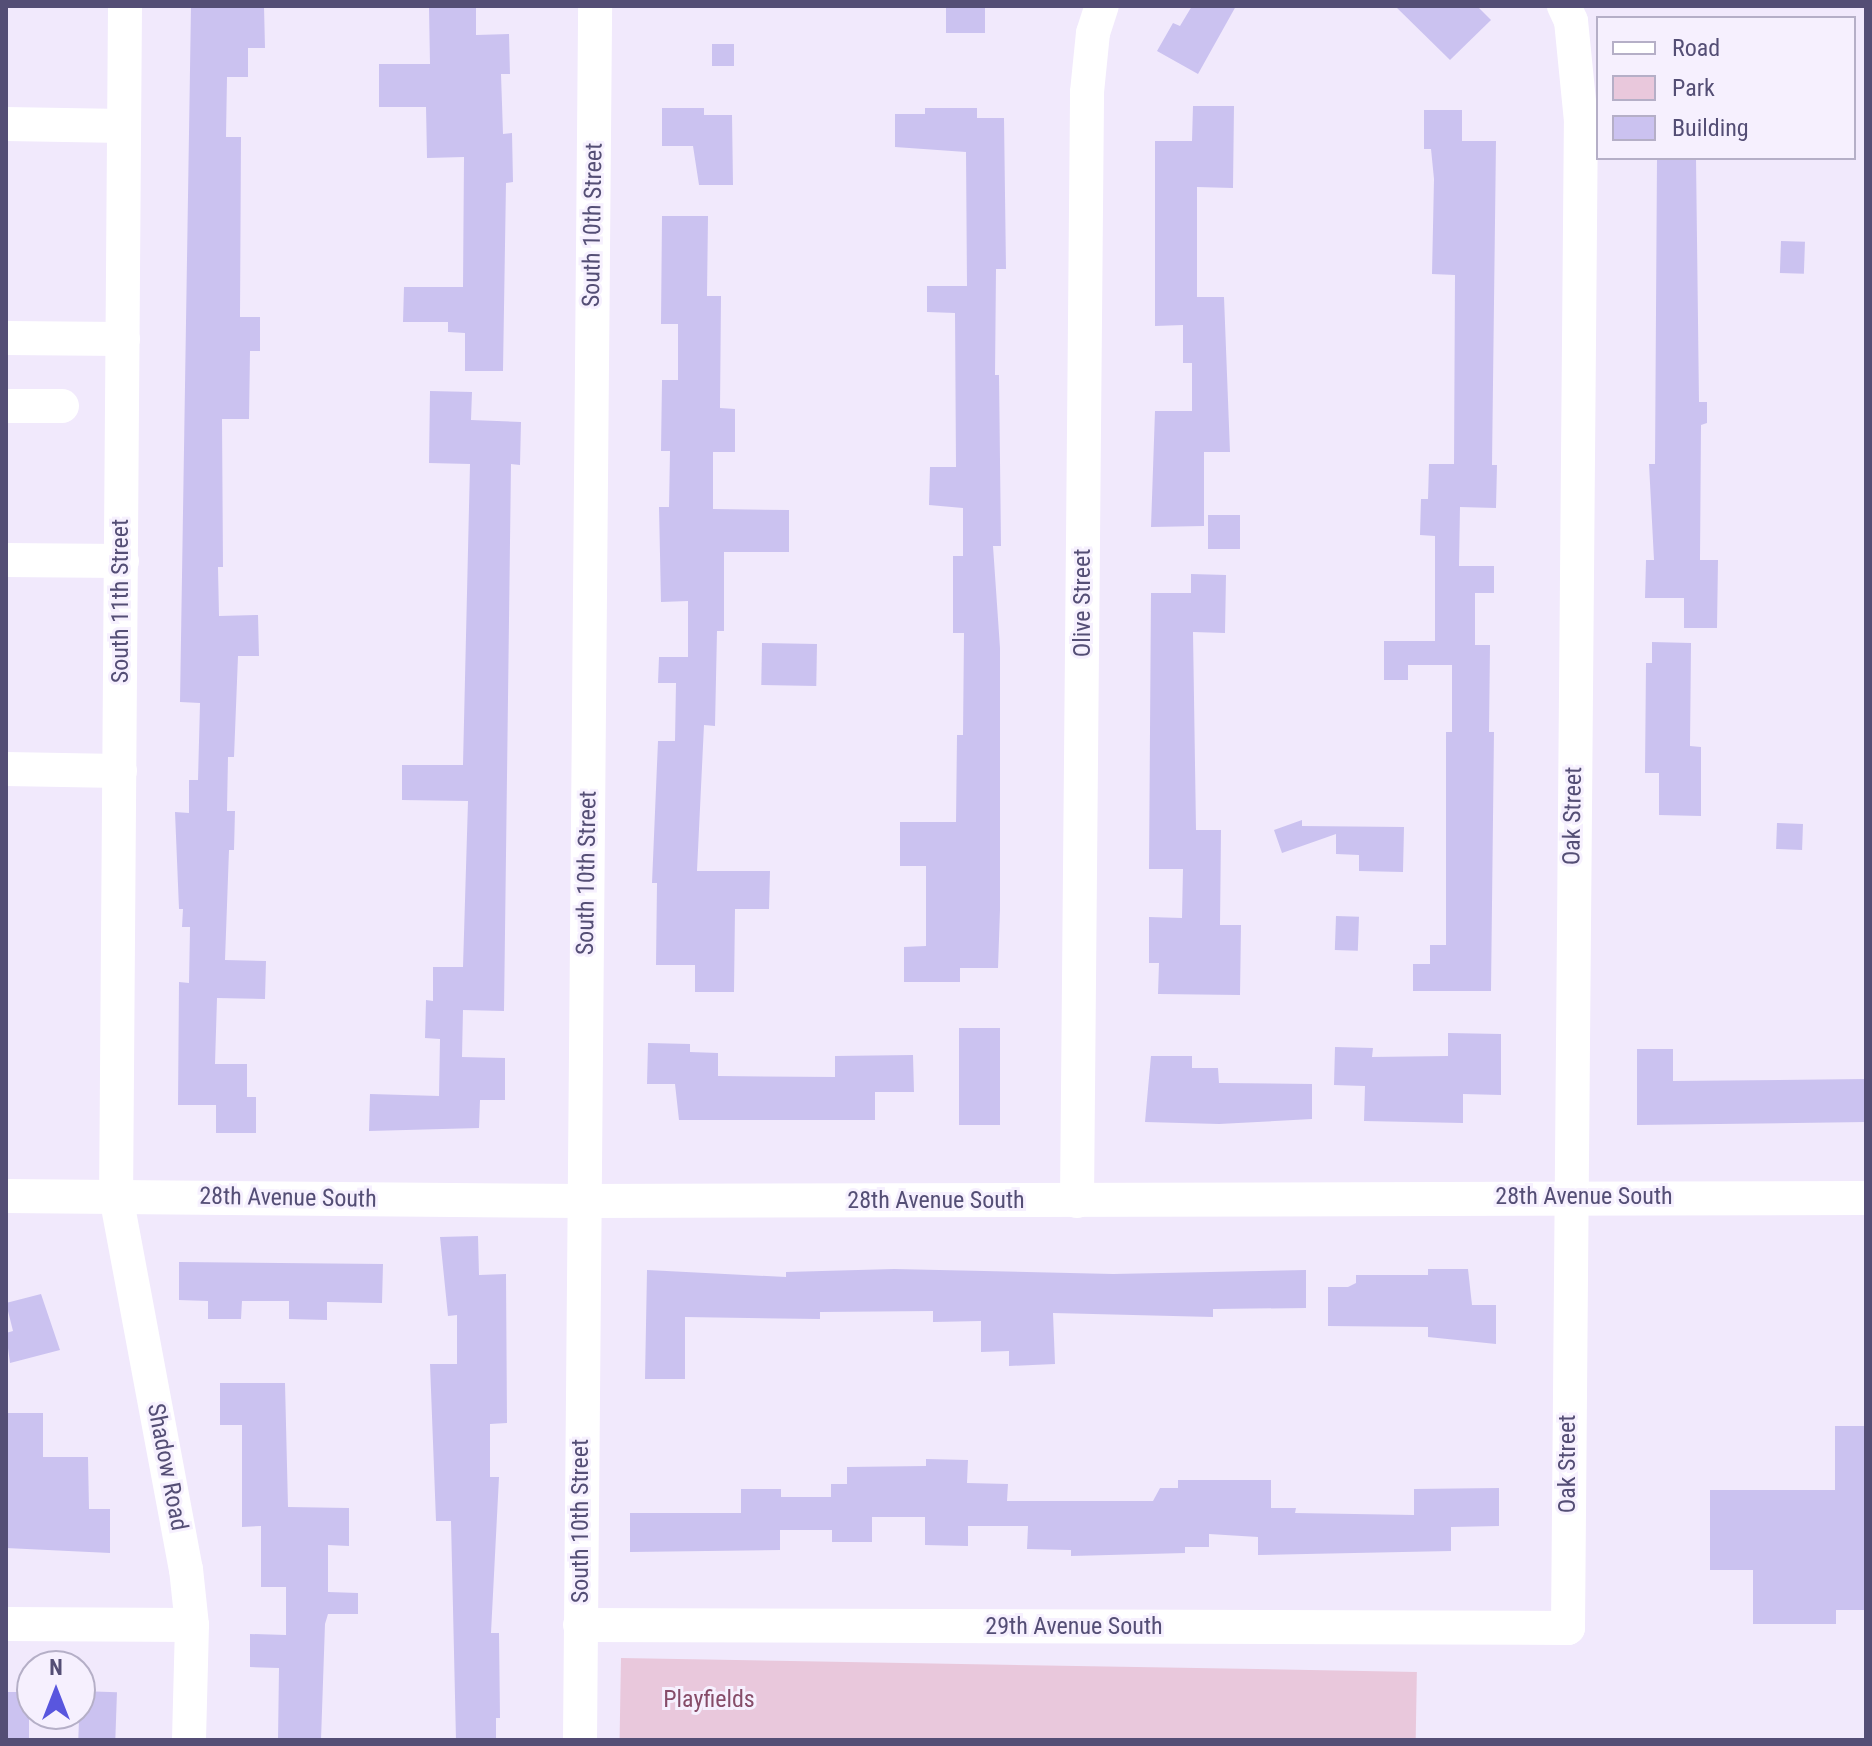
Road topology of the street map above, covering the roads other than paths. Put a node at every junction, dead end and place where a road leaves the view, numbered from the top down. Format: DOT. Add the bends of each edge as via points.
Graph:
graph roads {
  1 [pos="125,6"];
  2 [pos="595,6"];
  3 [pos="1102,6"];
  4 [pos="1564,6"];
  5 [pos="6,124"];
  6 [pos="124,126"];
  7 [pos="6,338"];
  8 [pos="123,339"];
  9 [pos="6,406"];
  10 [pos="62,406"];
  11 [pos="6,560"];
  12 [pos="122,561"];
  13 [pos="6,769"];
  14 [pos="120,771"];
  15 [pos="6,1196"];
  16 [pos="116,1196"];
  17 [pos="1569,1196"];
  18 [pos="1866,1198"];
  19 [pos="584,1201"];
  20 [pos="1077,1201"];
  21 [pos="6,1624"];
  22 [pos="192,1625"];
  23 [pos="580,1625"];
  24 [pos="1568,1628"];
  25 [pos="189,1740"];
  26 [pos="580,1740"];
  1 -- 6 [label="street, South 11th Street"];
  2 -- 19 [label="street, South 10th Street"];
  3 -- 20 [label="street, Olive Street" via="1093,33 1087,92"];
  4 -- 17 [label="street, Oak Street" via="1571,21 1581,121"];
  5 -- 6 [label="street"];
  6 -- 8 [label="street, South 11th Street"];
  7 -- 8 [label="street"];
  8 -- 12 [label="street, South 11th Street"];
  9 -- 10 [label="street"];
  11 -- 12 [label="street"];
  12 -- 14 [label="street, South 11th Street"];
  13 -- 14 [label="street"];
  14 -- 16 [label="street, South 11th Street"];
  15 -- 16 [label="street, 28th Avenue South"];
  16 -- 19 [label="street, 28th Avenue South"];
  16 -- 22 [label="street, Shadow Road"];
  17 -- 18 [label="street, 28th Avenue South"];
  17 -- 20 [label="street, 28th Avenue South"];
  17 -- 24 [label="street, Oak Street"];
  19 -- 20 [label="street, 28th Avenue South"];
  19 -- 23 [label="street, South 10th Street"];
  21 -- 22 [label="street"];
  22 -- 25 [label="street, Shadow Road"];
  23 -- 24 [label="street, 29th Avenue South"];
  23 -- 26 [label="street, South 10th Street"];
}
